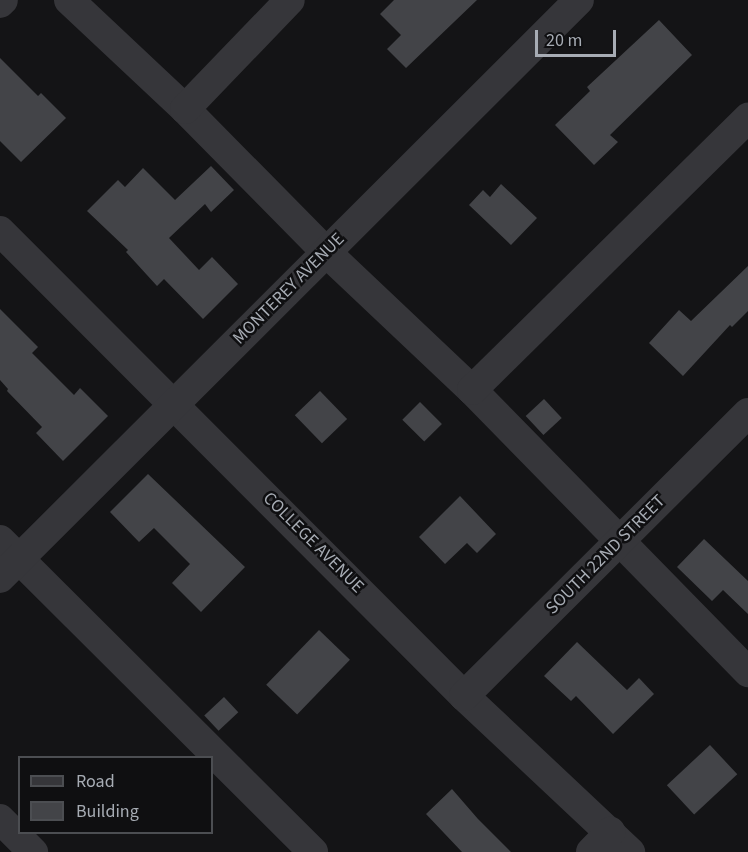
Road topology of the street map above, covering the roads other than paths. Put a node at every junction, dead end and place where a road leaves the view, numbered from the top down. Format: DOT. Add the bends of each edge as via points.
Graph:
graph roads {
  1 [pos="3,0"];
  2 [pos="69,0"];
  3 [pos="290,0"];
  4 [pos="579,0"];
  5 [pos="0,3"];
  6 [pos="184,109"];
  7 [pos="748,118"];
  8 [pos="0,231"];
  9 [pos="326,252"];
  10 [pos="472,390"];
  11 [pos="174,403"];
  12 [pos="748,413"];
  13 [pos="619,542"];
  14 [pos="6,559"];
  15 [pos="748,672"];
  16 [pos="464,696"];
  17 [pos="0,819"];
  18 [pos="610,845"];
  19 [pos="33,852"];
  20 [pos="314,852"];
  1 -- 5 [label="street"];
  2 -- 6 [label="street"];
  3 -- 6 [label="street"];
  4 -- 9 [label="street, MONTEREY AVENUE"];
  6 -- 9 [label="street"];
  7 -- 10 [label="street"];
  8 -- 11 [label="street, COLLEGE AVENUE"];
  9 -- 10 [label="street"];
  9 -- 11 [label="street, MONTEREY AVENUE"];
  10 -- 13 [label="street"];
  11 -- 14 [label="street, MONTEREY AVENUE"];
  11 -- 16 [label="street, COLLEGE AVENUE"];
  12 -- 13 [label="street, SOUTH 22ND STREET"];
  13 -- 15 [label="street"];
  13 -- 16 [label="street, SOUTH 22ND STREET"];
  14 -- 20 [label="street"];
  16 -- 18 [label="street, COLLEGE AVENUE"];
  17 -- 19 [label="street"];
}
